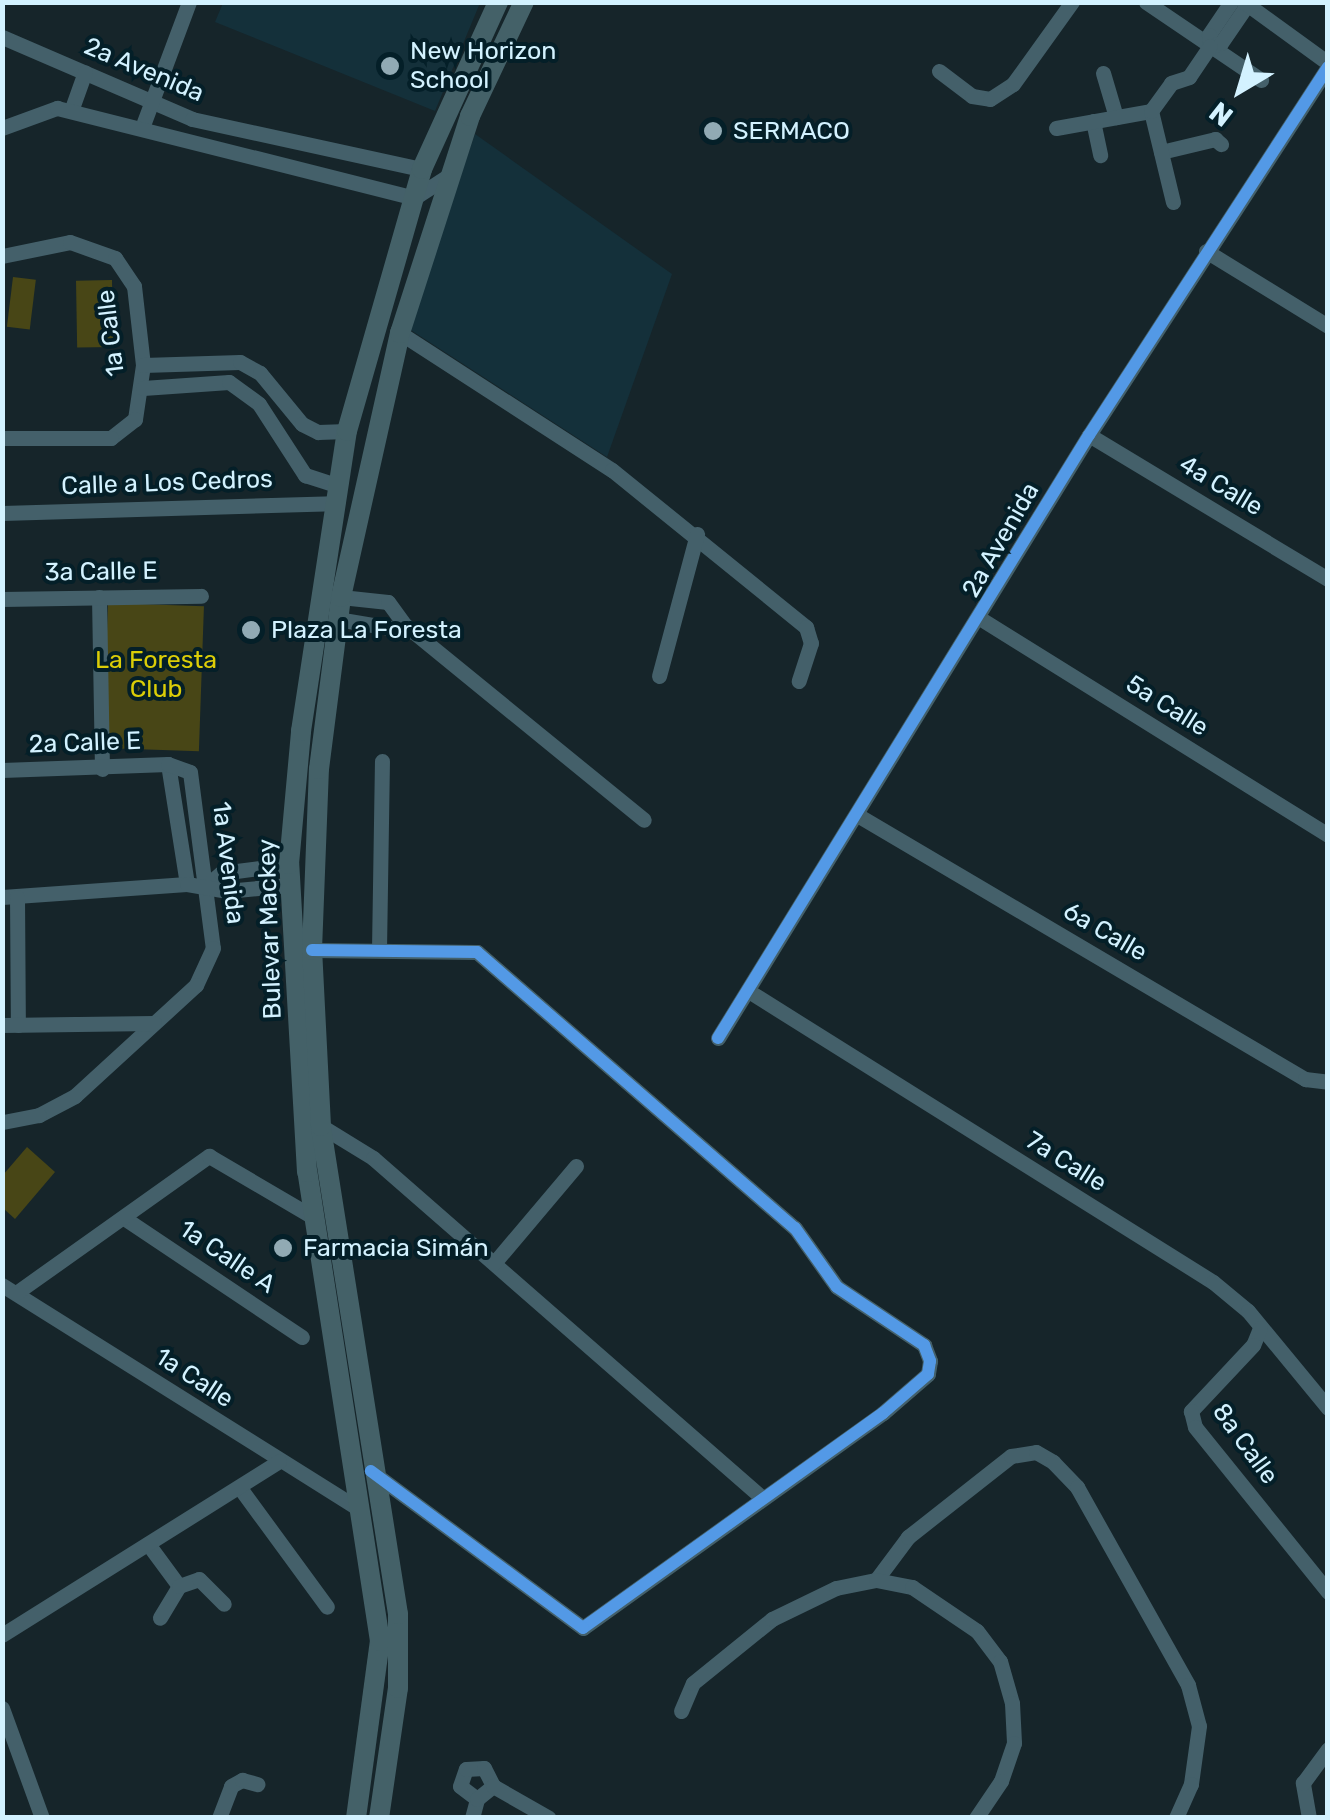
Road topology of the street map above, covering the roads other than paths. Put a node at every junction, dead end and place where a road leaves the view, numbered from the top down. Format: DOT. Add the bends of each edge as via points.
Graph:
graph roads {
  1 [pos="190,2"];
  2 [pos="498,2"];
  3 [pos="524,2"];
  4 [pos="1072,2"];
  5 [pos="1146,2"];
  6 [pos="1241,3"];
  7 [pos="2,37"];
  8 [pos="1210,46"];
  9 [pos="1328,65"];
  10 [pos="940,71"];
  11 [pos="85,72"];
  12 [pos="1103,73"];
  13 [pos="1261,80"];
  14 [pos="152,101"];
  15 [pos="72,111"];
  16 [pos="1151,111"];
  17 [pos="1116,117"];
  18 [pos="201,121"];
  19 [pos="1093,121"];
  20 [pos="144,125"];
  21 [pos="2,128"];
  22 [pos="1056,128"];
  23 [pos="195,139"];
  24 [pos="292,142"];
  25 [pos="1221,144"];
  26 [pos="1161,152"];
  27 [pos="254,155"];
  28 [pos="1100,155"];
  29 [pos="422,168"];
  30 [pos="451,174"];
  31 [pos="414,198"];
  32 [pos="1172,202"];
  33 [pos="1206,251"];
  34 [pos="2,256"];
  35 [pos="1328,326"];
  36 [pos="400,332"];
  37 [pos="143,365"];
  38 [pos="142,388"];
  39 [pos="347,431"];
  40 [pos="1089,436"];
  41 [pos="2,438"];
  42 [pos="335,494"];
  43 [pos="2,513"];
  44 [pos="698,534"];
  45 [pos="1328,579"];
  46 [pos="332,592"];
  47 [pos="99,596"];
  48 [pos="201,596"];
  49 [pos="2,599"];
  50 [pos="337,618"];
  51 [pos="981,619"];
  52 [pos="414,632"];
  53 [pos="659,676"];
  54 [pos="799,681"];
  55 [pos="382,761"];
  56 [pos="168,764"];
  57 [pos="102,769"];
  58 [pos="2,770"];
  59 [pos="860,816"];
  60 [pos="644,820"];
  61 [pos="1328,835"];
  62 [pos="289,864"];
  63 [pos="187,884"];
  64 [pos="289,885"];
  65 [pos="206,886"];
  66 [pos="10,897"];
  67 [pos="312,950"];
  68 [pos="379,950"];
  69 [pos="750,992"];
  70 [pos="154,1022"];
  71 [pos="10,1025"];
  72 [pos="718,1038"];
  73 [pos="1328,1082"];
  74 [pos="2,1122"];
  75 [pos="321,1126"];
  76 [pos="576,1166"];
  77 [pos="124,1218"];
  78 [pos="312,1218"];
  79 [pos="494,1264"];
  80 [pos="9,1289"];
  81 [pos="1260,1328"];
  82 [pos="302,1338"];
  83 [pos="1328,1408"];
  84 [pos="278,1460"];
  85 [pos="371,1471"];
  86 [pos="240,1488"];
  87 [pos="760,1496"];
  88 [pos="361,1510"];
  89 [pos="148,1544"];
  90 [pos="876,1580"];
  91 [pos="179,1586"];
  92 [pos="1328,1592"];
  93 [pos="224,1604"];
  94 [pos="326,1606"];
  95 [pos="160,1618"];
  96 [pos="2,1636"];
  97 [pos="2,1708"];
  98 [pos="681,1711"];
  99 [pos="1328,1749"];
  100 [pos="257,1784"];
  101 [pos="493,1786"];
  102 [pos="476,1799"];
  103 [pos="42,1818"];
  104 [pos="219,1818"];
  105 [pos="356,1818"];
  106 [pos="379,1818"];
  107 [pos="472,1818"];
  108 [pos="549,1818"];
  109 [pos="976,1818"];
  110 [pos="1176,1818"];
  111 [pos="1308,1818"];
  1 -- 14 [label="street"];
  2 -- 29 [label="main road, Bulevar Mackey"];
  3 -- 30 [label="main road, Bulevar Mackey" via="470,116"];
  4 -- 10 [label="street" via="1013,84 990,99 972,96"];
  5 -- 8 [label="street"];
  6 -- 8 [label="street" via="1221,43"];
  6 -- 9 [label="street"];
  7 -- 11 [label="street, 2a Avenida"];
  8 -- 13 [label="street"];
  8 -- 16 [label="street"];
  9 -- 33 [label="street, 2a Avenida"];
  11 -- 14 [label="street, 2a Avenida"];
  11 -- 15 [label="street"];
  12 -- 17 [label="street"];
  14 -- 18 [label="street, 2a Avenida"];
  14 -- 20 [label="street"];
  15 -- 20 [label="street"];
  15 -- 21 [label="street" via="57,108"];
  16 -- 17 [label="street"];
  16 -- 26 [label="street"];
  17 -- 19 [label="street"];
  18 -- 23 [label="street"];
  18 -- 24 [label="street, 2a Avenida"];
  19 -- 22 [label="street"];
  19 -- 28 [label="street"];
  20 -- 23 [label="street"];
  23 -- 27 [label="street"];
  24 -- 27 [label="street"];
  24 -- 29 [label="street, 2a Avenida"];
  25 -- 26 [label="street"];
  26 -- 32 [label="street"];
  27 -- 31 [label="street"];
  29 -- 31 [label="main road, Bulevar Mackey"];
  30 -- 31 [label="street"];
  30 -- 36 [label="main road, Bulevar Mackey"];
  31 -- 39 [label="main road, Bulevar Mackey"];
  33 -- 35 [label="street"];
  33 -- 40 [label="street, 2a Avenida"];
  34 -- 37 [label="street, 1a Calle" via="70,242 115,258 134,286"];
  36 -- 44 [label="street"];
  36 -- 46 [label="main road, Bulevar Mackey"];
  37 -- 38 [label="street, 1a Calle"];
  37 -- 39 [label="street" via="240,362 260,374 302,424 318,432"];
  38 -- 41 [label="street, 1a Calle" via="134,418 122,431 93,438"];
  38 -- 42 [label="street" via="230,382 259,404 304,475"];
  39 -- 42 [label="main road, Bulevar Mackey"];
  40 -- 45 [label="street, 4a Calle"];
  40 -- 51 [label="street, 2a Avenida"];
  42 -- 43 [label="street, Calle a Los Cedros"];
  42 -- 46 [label="main road, Bulevar Mackey"];
  44 -- 53 [label="street"];
  44 -- 54 [label="street" via="806,626 811,643"];
  46 -- 50 [label="main road" via="325,616"];
  46 -- 52 [label="street" via="388,602"];
  46 -- 62 [label="main road, Bulevar Mackey"];
  47 -- 48 [label="street, 3a Calle E"];
  47 -- 49 [label="street, 3a Calle E"];
  47 -- 57 [label="street"];
  50 -- 52 [label="street"];
  50 -- 67 [label="main road, Bulevar Mackey" via="319,769"];
  51 -- 59 [label="street, 2a Avenida"];
  51 -- 61 [label="street, 5a Calle"];
  52 -- 60 [label="street"];
  55 -- 68 [label="street"];
  56 -- 57 [label="street, 2a Calle E"];
  56 -- 63 [label="street, 1a Avenida"];
  56 -- 65 [label="street, 1a Avenida" via="193,778"];
  57 -- 58 [label="street, 2a Calle E"];
  59 -- 69 [label="street, 2a Avenida"];
  59 -- 73 [label="street, 6a Calle" via="1306,1078"];
  62 -- 64 [label="main road, Bulevar Mackey"];
  62 -- 65 [label="street" via="222,873"];
  63 -- 65 [label="street"];
  63 -- 66 [label="street"];
  64 -- 65 [label="street" via="226,891"];
  64 -- 78 [label="main road, Bulevar Mackey"];
  65 -- 70 [label="street, 1a Avenida" via="208,969"];
  66 -- 71 [label="street"];
  67 -- 68 [label="street"];
  67 -- 75 [label="main road, Bulevar Mackey"];
  68 -- 87 [label="street" via="478,952 795,1228 837,1288 924,1345 928,1374 912,1390"];
  69 -- 72 [label="street, 2a Avenida"];
  69 -- 81 [label="street, 7a Calle" via="1212,1282"];
  70 -- 71 [label="street"];
  70 -- 74 [label="street, 1a Avenida" via="75,1096 39,1115"];
  75 -- 79 [label="street" via="374,1158"];
  75 -- 85 [label="main road, Bulevar Mackey"];
  76 -- 79 [label="street"];
  77 -- 78 [label="street" via="198,1160 221,1160"];
  77 -- 80 [label="street"];
  77 -- 82 [label="street, 1a Calle A"];
  78 -- 88 [label="main road, Bulevar Mackey"];
  79 -- 87 [label="street"];
  80 -- 84 [label="street, 1a Calle"];
  81 -- 83 [label="street, 7a Calle"];
  81 -- 92 [label="street, 8a Calle" via="1253,1345 1191,1412 1195,1427"];
  84 -- 86 [label="street"];
  84 -- 88 [label="street, 1a Calle"];
  85 -- 87 [label="street" via="584,1628"];
  85 -- 106 [label="main road, Bulevar Mackey" via="398,1614 398,1688"];
  86 -- 89 [label="street"];
  86 -- 94 [label="street"];
  88 -- 105 [label="main road, Bulevar Mackey" via="380,1641"];
  89 -- 91 [label="street"];
  89 -- 96 [label="street"];
  90 -- 98 [label="street" via="836,1588 772,1619 693,1682"];
  90 -- 109 [label="street" via="912,1587 949,1610 1000,1661 1014,1743 1001,1781"];
  90 -- 110 [label="street" via="908,1536 1011,1456 1036,1452 1053,1462 1077,1488 1188,1685 1199,1726 1191,1784"];
  91 -- 93 [label="street" via="200,1579"];
  91 -- 95 [label="street"];
  97 -- 103 [label="street"];
  99 -- 111 [label="street" via="1303,1783"];
  100 -- 104 [label="street" via="242,1780 232,1786"];
  101 -- 102 [label="street"];
  101 -- 102 [label="street" via="484,1768 466,1769 460,1786"];
  101 -- 108 [label="street"];
  102 -- 107 [label="street"];
}
